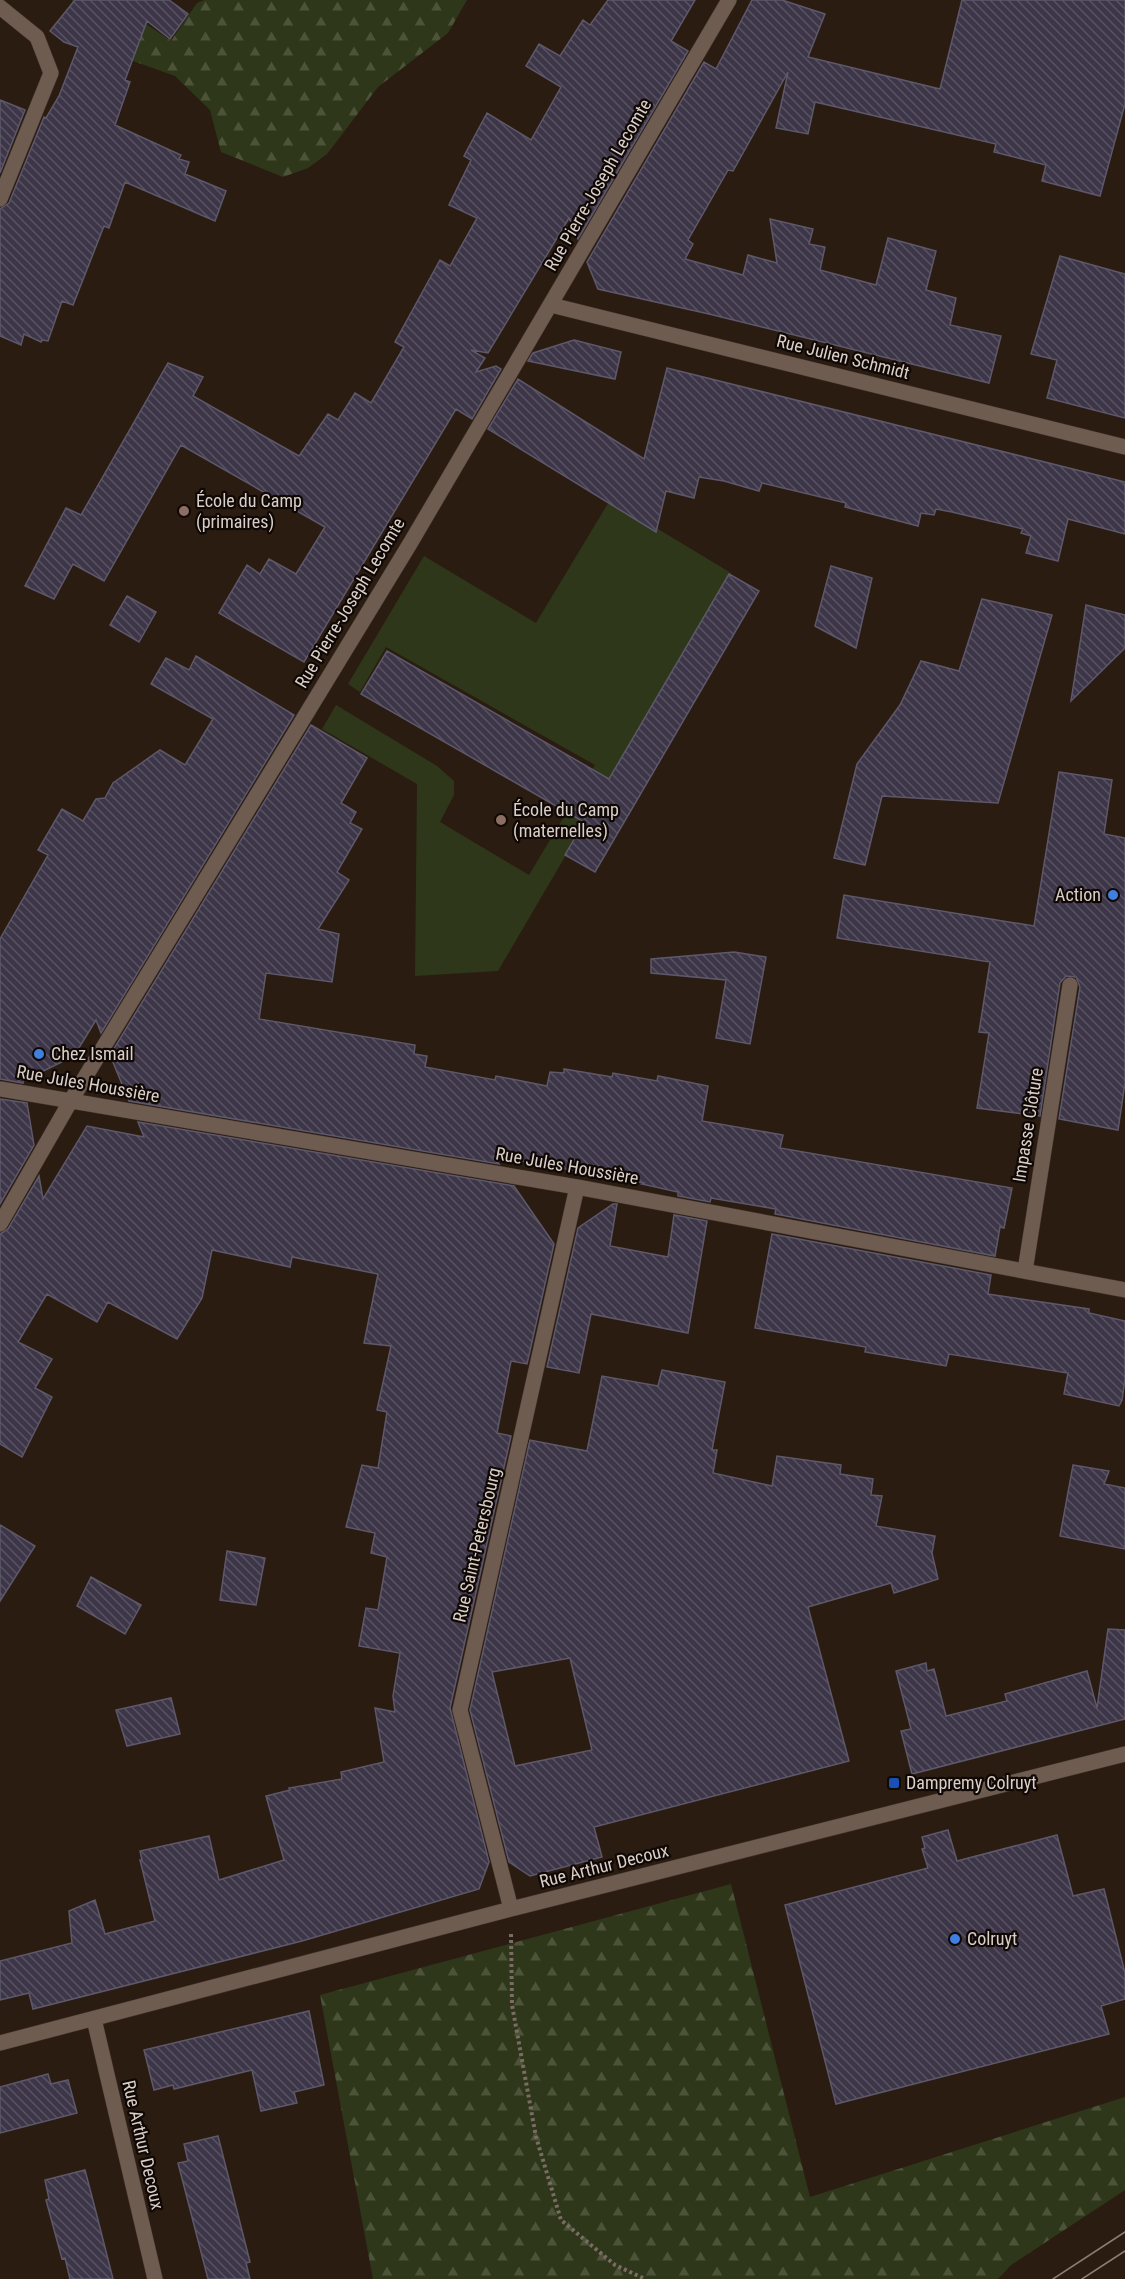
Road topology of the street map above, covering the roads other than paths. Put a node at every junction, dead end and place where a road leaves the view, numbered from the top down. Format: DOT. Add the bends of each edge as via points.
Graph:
graph roads {
  1 [pos="729,0"];
  2 [pos="0,7"];
  3 [pos="0,199"];
  4 [pos="551,305"];
  5 [pos="1125,447"];
  6 [pos="1070,985"];
  7 [pos="0,1089"];
  8 [pos="70,1102"];
  9 [pos="577,1187"];
  10 [pos="0,1224"];
  11 [pos="1025,1271"];
  12 [pos="1125,1290"];
  13 [pos="1125,1754"];
  14 [pos="511,1910"];
  15 [pos="94,2019"];
  16 [pos="0,2043"];
  17 [pos="155,2279"];
  1 -- 4 [label="street, Rue Pierre-Joseph Lecomte"];
  2 -- 3 [label="street" via="37,37 51,73"];
  4 -- 5 [label="street, Rue Julien Schmidt"];
  4 -- 8 [label="street, Rue Pierre-Joseph Lecomte"];
  6 -- 11 [label="street, Impasse Clôture"];
  7 -- 8 [label="street, Rue Jules Houssière"];
  8 -- 9 [label="street, Rue Jules Houssière"];
  8 -- 10 [label="street, Rue Pierre-Joseph Lecomte"];
  9 -- 11 [label="street, Rue Jules Houssière"];
  9 -- 14 [label="street, Rue Saint-Petersbourg" via="460,1710"];
  11 -- 12 [label="street, Rue Jules Houssière"];
  13 -- 14 [label="street, Rue Arthur Decoux"];
  14 -- 15 [label="street, Rue Arthur Decoux"];
  15 -- 16 [label="street, Rue Arthur Decoux"];
  15 -- 17 [label="street, Rue Arthur Decoux"];
}
